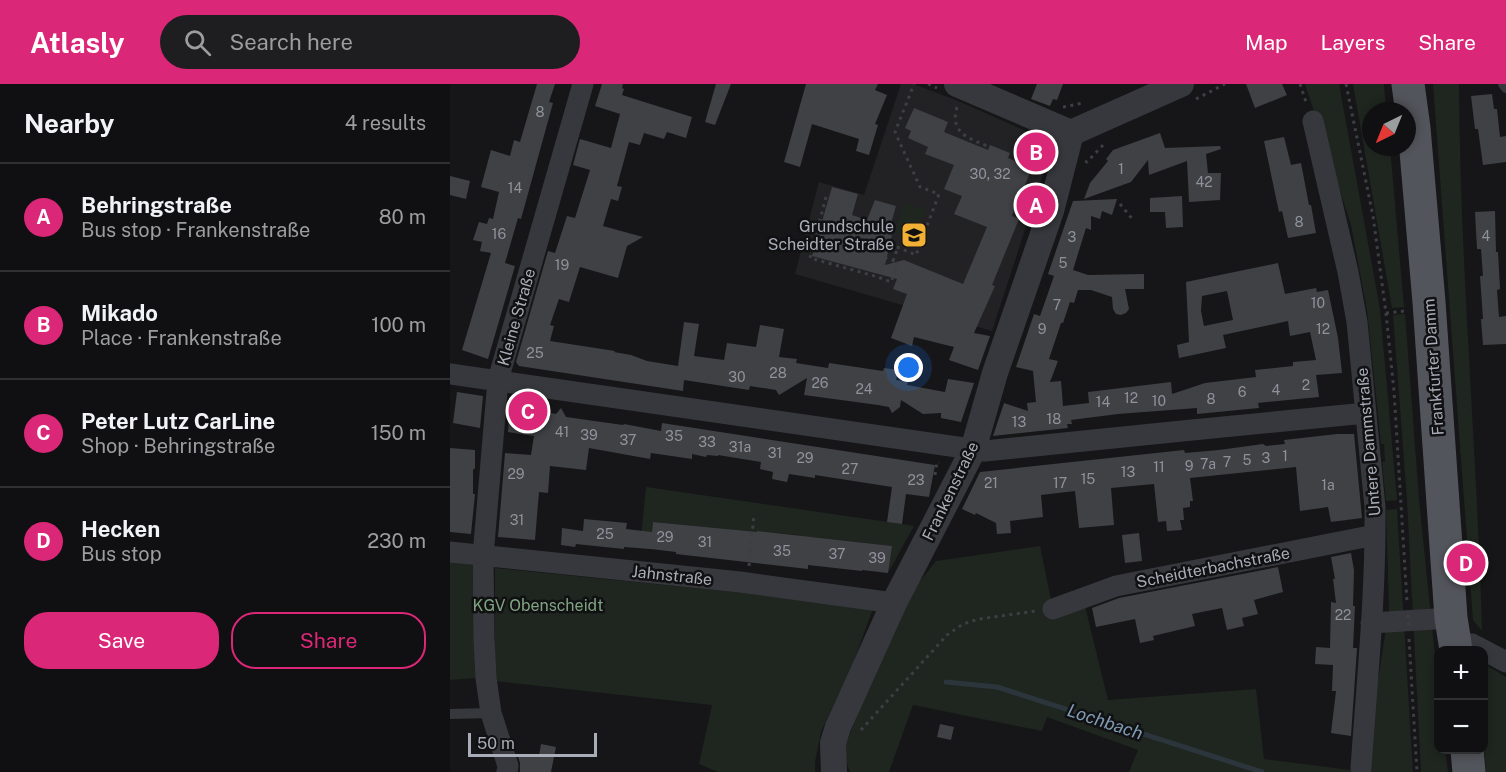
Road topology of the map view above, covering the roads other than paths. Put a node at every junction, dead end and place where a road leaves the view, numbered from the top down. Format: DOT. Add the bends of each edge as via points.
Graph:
graph roads {
  1 [pos="583,84"];
  2 [pos="1181,84"];
  3 [pos="1408,84"];
  4 [pos="1503,84"];
  5 [pos="1506,88"];
  6 [pos="958,93"];
  7 [pos="1312,121"];
  8 [pos="1071,133"];
  9 [pos="450,374"];
  10 [pos="498,380"];
  11 [pos="1366,413"];
  12 [pos="973,450"];
  13 [pos="1376,535"];
  14 [pos="450,552"];
  15 [pos="483,556"];
  16 [pos="894,603"];
  17 [pos="1053,609"];
  18 [pos="1371,623"];
  19 [pos="1454,637"];
  20 [pos="1506,662"];
  21 [pos="491,713"];
  22 [pos="450,714"];
  23 [pos="1467,754"];
  24 [pos="1361,768"];
  25 [pos="507,772"];
  26 [pos="834,772"];
  27 [pos="1469,772"];
  1 -- 10 [label="street, Kleine Straße"];
  2 -- 8 [label="street"];
  3 -- 19 [label="main road, Frankfurter Damm"];
  4 -- 5 [label="lane"];
  6 -- 8 [label="street"];
  7 -- 11 [label="street, Untere Dammstraße" via="1348,272"];
  8 -- 12 [label="street, Frankenstraße" via="1051,210 994,373"];
  9 -- 10 [label="street"];
  10 -- 12 [label="street"];
  10 -- 15 [label="street, Kleine Straße"];
  11 -- 12 [label="street"];
  11 -- 13 [label="street, Untere Dammstraße"];
  12 -- 16 [label="street, Frankenstraße"];
  13 -- 17 [label="street, Scheidterbachstraße" via="1116,586"];
  13 -- 18 [label="street, Untere Dammstraße"];
  14 -- 15 [label="street, Jahnstraße"];
  15 -- 16 [label="street, Jahnstraße" via="740,582"];
  15 -- 21 [label="street, Kleine Straße" via="486,678"];
  16 -- 26 [label="street, Frankenstraße" via="838,727 833,744"];
  18 -- 19 [label="street"];
  18 -- 24 [label="street, Untere Dammstraße"];
  19 -- 20 [label="street"];
  21 -- 22 [label="lane"];
  21 -- 25 [label="street, Kleine Straße"];
  23 -- 27 [label="main road"];
}
